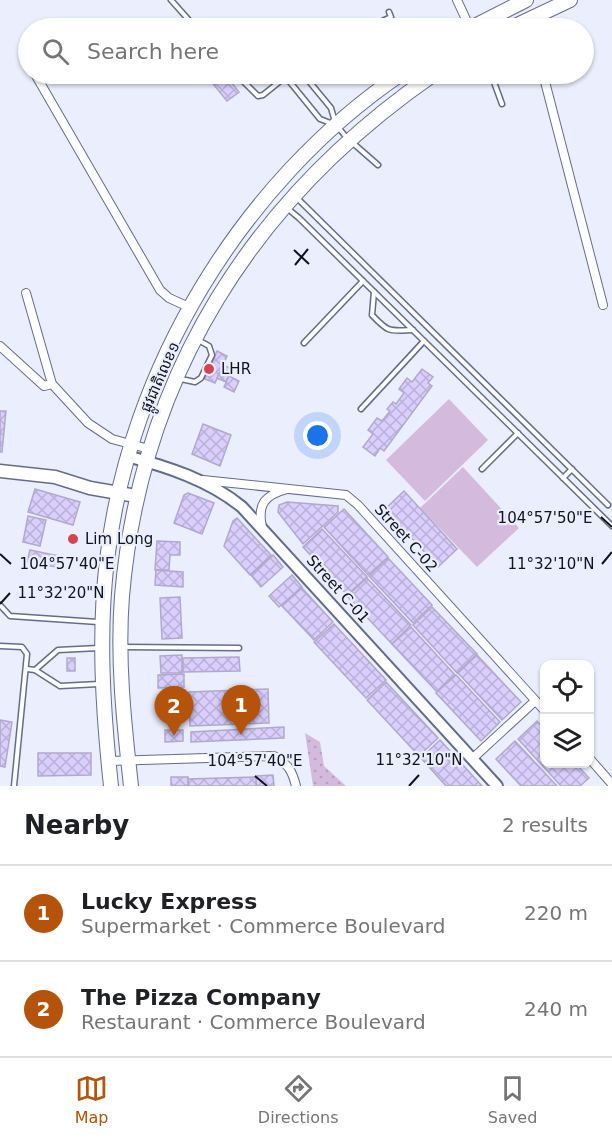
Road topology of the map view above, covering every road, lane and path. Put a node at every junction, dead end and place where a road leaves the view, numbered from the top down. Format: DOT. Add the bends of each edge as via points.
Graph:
graph roads {
  1 [pos="171,0"];
  2 [pos="457,0"];
  3 [pos="570,0"];
  4 [pos="520,1"];
  5 [pos="389,12"];
  6 [pos="187,18"];
  7 [pos="389,18"];
  8 [pos="465,18"];
  9 [pos="489,18"];
  10 [pos="526,18"];
  11 [pos="540,18"];
  12 [pos="40,84"];
  13 [pos="246,84"];
  14 [pos="276,84"];
  15 [pos="294,84"];
  16 [pos="311,84"];
  17 [pos="387,84"];
  18 [pos="419,84"];
  19 [pos="495,84"];
  20 [pos="546,84"];
  21 [pos="502,104"];
  22 [pos="336,125"];
  23 [pos="349,139"];
  24 [pos="378,165"];
  25 [pos="294,195"];
  26 [pos="284,206"];
  27 [pos="363,281"];
  28 [pos="374,292"];
  29 [pos="26,293"];
  30 [pos="603,305"];
  31 [pos="191,308"];
  32 [pos="413,330"];
  33 [pos="195,338"];
  34 [pos="424,341"];
  35 [pos="304,343"];
  36 [pos="0,346"];
  37 [pos="177,378"];
  38 [pos="52,384"];
  39 [pos="361,409"];
  40 [pos="518,433"];
  41 [pos="129,451"];
  42 [pos="147,455"];
  43 [pos="482,469"];
  44 [pos="572,469"];
  45 [pos="0,471"];
  46 [pos="563,478"];
  47 [pos="198,480"];
  48 [pos="291,488"];
  49 [pos="118,493"];
  50 [pos="136,496"];
  51 [pos="608,505"];
  52 [pos="262,526"];
  53 [pos="612,526"];
  54 [pos="0,605"];
  55 [pos="102,622"];
  56 [pos="0,646"];
  57 [pos="120,647"];
  58 [pos="102,648"];
  59 [pos="240,648"];
  60 [pos="27,669"];
  61 [pos="35,670"];
  62 [pos="122,683"];
  63 [pos="103,684"];
  64 [pos="536,701"];
  65 [pos="540,706"];
  66 [pos="472,759"];
  67 [pos="128,760"];
  68 [pos="109,761"];
  69 [pos="594,764"];
  70 [pos="612,784"];
  71 [pos="14,786"];
  72 [pos="111,786"];
  73 [pos="130,786"];
  74 [pos="296,786"];
  75 [pos="497,786"];
  1 -- 6 [label="lane"];
  2 -- 8 [label="street"];
  3 -- 11 [label="highway"];
  4 -- 9 [label="highway"];
  4 -- 10 [label="street"];
  5 -- 7 [label="lane"];
  12 -- 31 [label="street" via="160,290"];
  13 -- 14 [label="lane" via="258,96"];
  15 -- 22 [label="lane" via="320,118"];
  16 -- 22 [label="lane" via="331,108"];
  17 -- 22 [label="highway, ផ្លូវជាតិលេខ១"];
  18 -- 23 [label="highway, ផ្លូវជាតិលេខ១"];
  19 -- 21 [label="lane"];
  20 -- 30 [label="street"];
  22 -- 23 [label="lane"];
  22 -- 31 [label="highway, ផ្លូវជាតិលេខ១" via="260,206 227,249"];
  23 -- 24 [label="lane"];
  23 -- 25 [label="highway, ផ្លូវជាតិលេខ១"];
  25 -- 26 [label="highway, ផ្លូវជាតិលេខ១"];
  25 -- 44 [label="lane"];
  26 -- 27 [label="lane"];
  26 -- 33 [label="highway, ផ្លូវជាតិលេខ១" via="223,289"];
  27 -- 28 [label="lane"];
  27 -- 35 [label="lane"];
  28 -- 32 [label="lane"];
  28 -- 32 [label="lane" via="373,316 388,330"];
  29 -- 38 [label="street"];
  31 -- 41 [label="highway, ផ្លូវជាតិលេខ១" via="160,370"];
  32 -- 34 [label="lane"];
  33 -- 37 [label="highway, ផ្លូវជាតិលេខ១"];
  33 -- 37 [label="lane" via="208,346 212,355 195,382"];
  34 -- 39 [label="lane"];
  34 -- 40 [label="lane"];
  36 -- 38 [label="street" via="44,386"];
  37 -- 42 [label="highway, ផ្លូវជាតិលេខ១"];
  38 -- 41 [label="street" via="88,423"];
  40 -- 43 [label="lane"];
  40 -- 46 [label="lane"];
  41 -- 42 [label="street, Street C-01"];
  41 -- 49 [label="highway, ផ្លូវជាតិលេខ១"];
  42 -- 47 [label="street, Street C-01"];
  42 -- 50 [label="highway, ផ្លូវជាតិលេខ១"];
  44 -- 46 [label="lane"];
  44 -- 51 [label="lane"];
  45 -- 49 [label="main road" via="55,477"];
  46 -- 53 [label="lane"];
  47 -- 48 [label="street, Street C-02"];
  47 -- 52 [label="street, Street C-01" via="230,497"];
  48 -- 52 [label="street" via="267,497 260,514"];
  48 -- 64 [label="street, Street C-02" via="352,499"];
  49 -- 50 [label="main road"];
  49 -- 55 [label="highway, ផ្លូវជាតិលេខ១"];
  50 -- 57 [label="highway, ផ្លូវជាតិលេខ១" via="126,561"];
  52 -- 66 [label="street, Street C-01"];
  54 -- 55 [label="lane" via="10,616"];
  55 -- 58 [label="highway, ផ្លូវជាតិលេខ១"];
  56 -- 60 [label="lane" via="22,647 27,654"];
  57 -- 58 [label="lane"];
  57 -- 59 [label="lane"];
  57 -- 62 [label="highway, ផ្លូវជាតិលេខ១"];
  58 -- 61 [label="lane" via="58,650"];
  58 -- 63 [label="highway, ផ្លូវជាតិលេខ១"];
  60 -- 61 [label="lane"];
  60 -- 71 [label="lane"];
  61 -- 63 [label="lane" via="60,686"];
  62 -- 63 [label="lane"];
  62 -- 67 [label="highway, ផ្លូវជាតិលេខ១"];
  63 -- 68 [label="highway, ផ្លូវជាតិលេខ១"];
  64 -- 65 [label="street, Street C-02"];
  64 -- 66 [label="street"];
  66 -- 75 [label="street, Street C-01"];
  67 -- 68 [label="street"];
  67 -- 73 [label="highway, ផ្លូវជាតិលេខ១"];
  67 -- 74 [label="street" via="274,756 293,772"];
  68 -- 72 [label="highway, ផ្លូវជាតិលេខ១"];
  69 -- 70 [label="street"];
}
